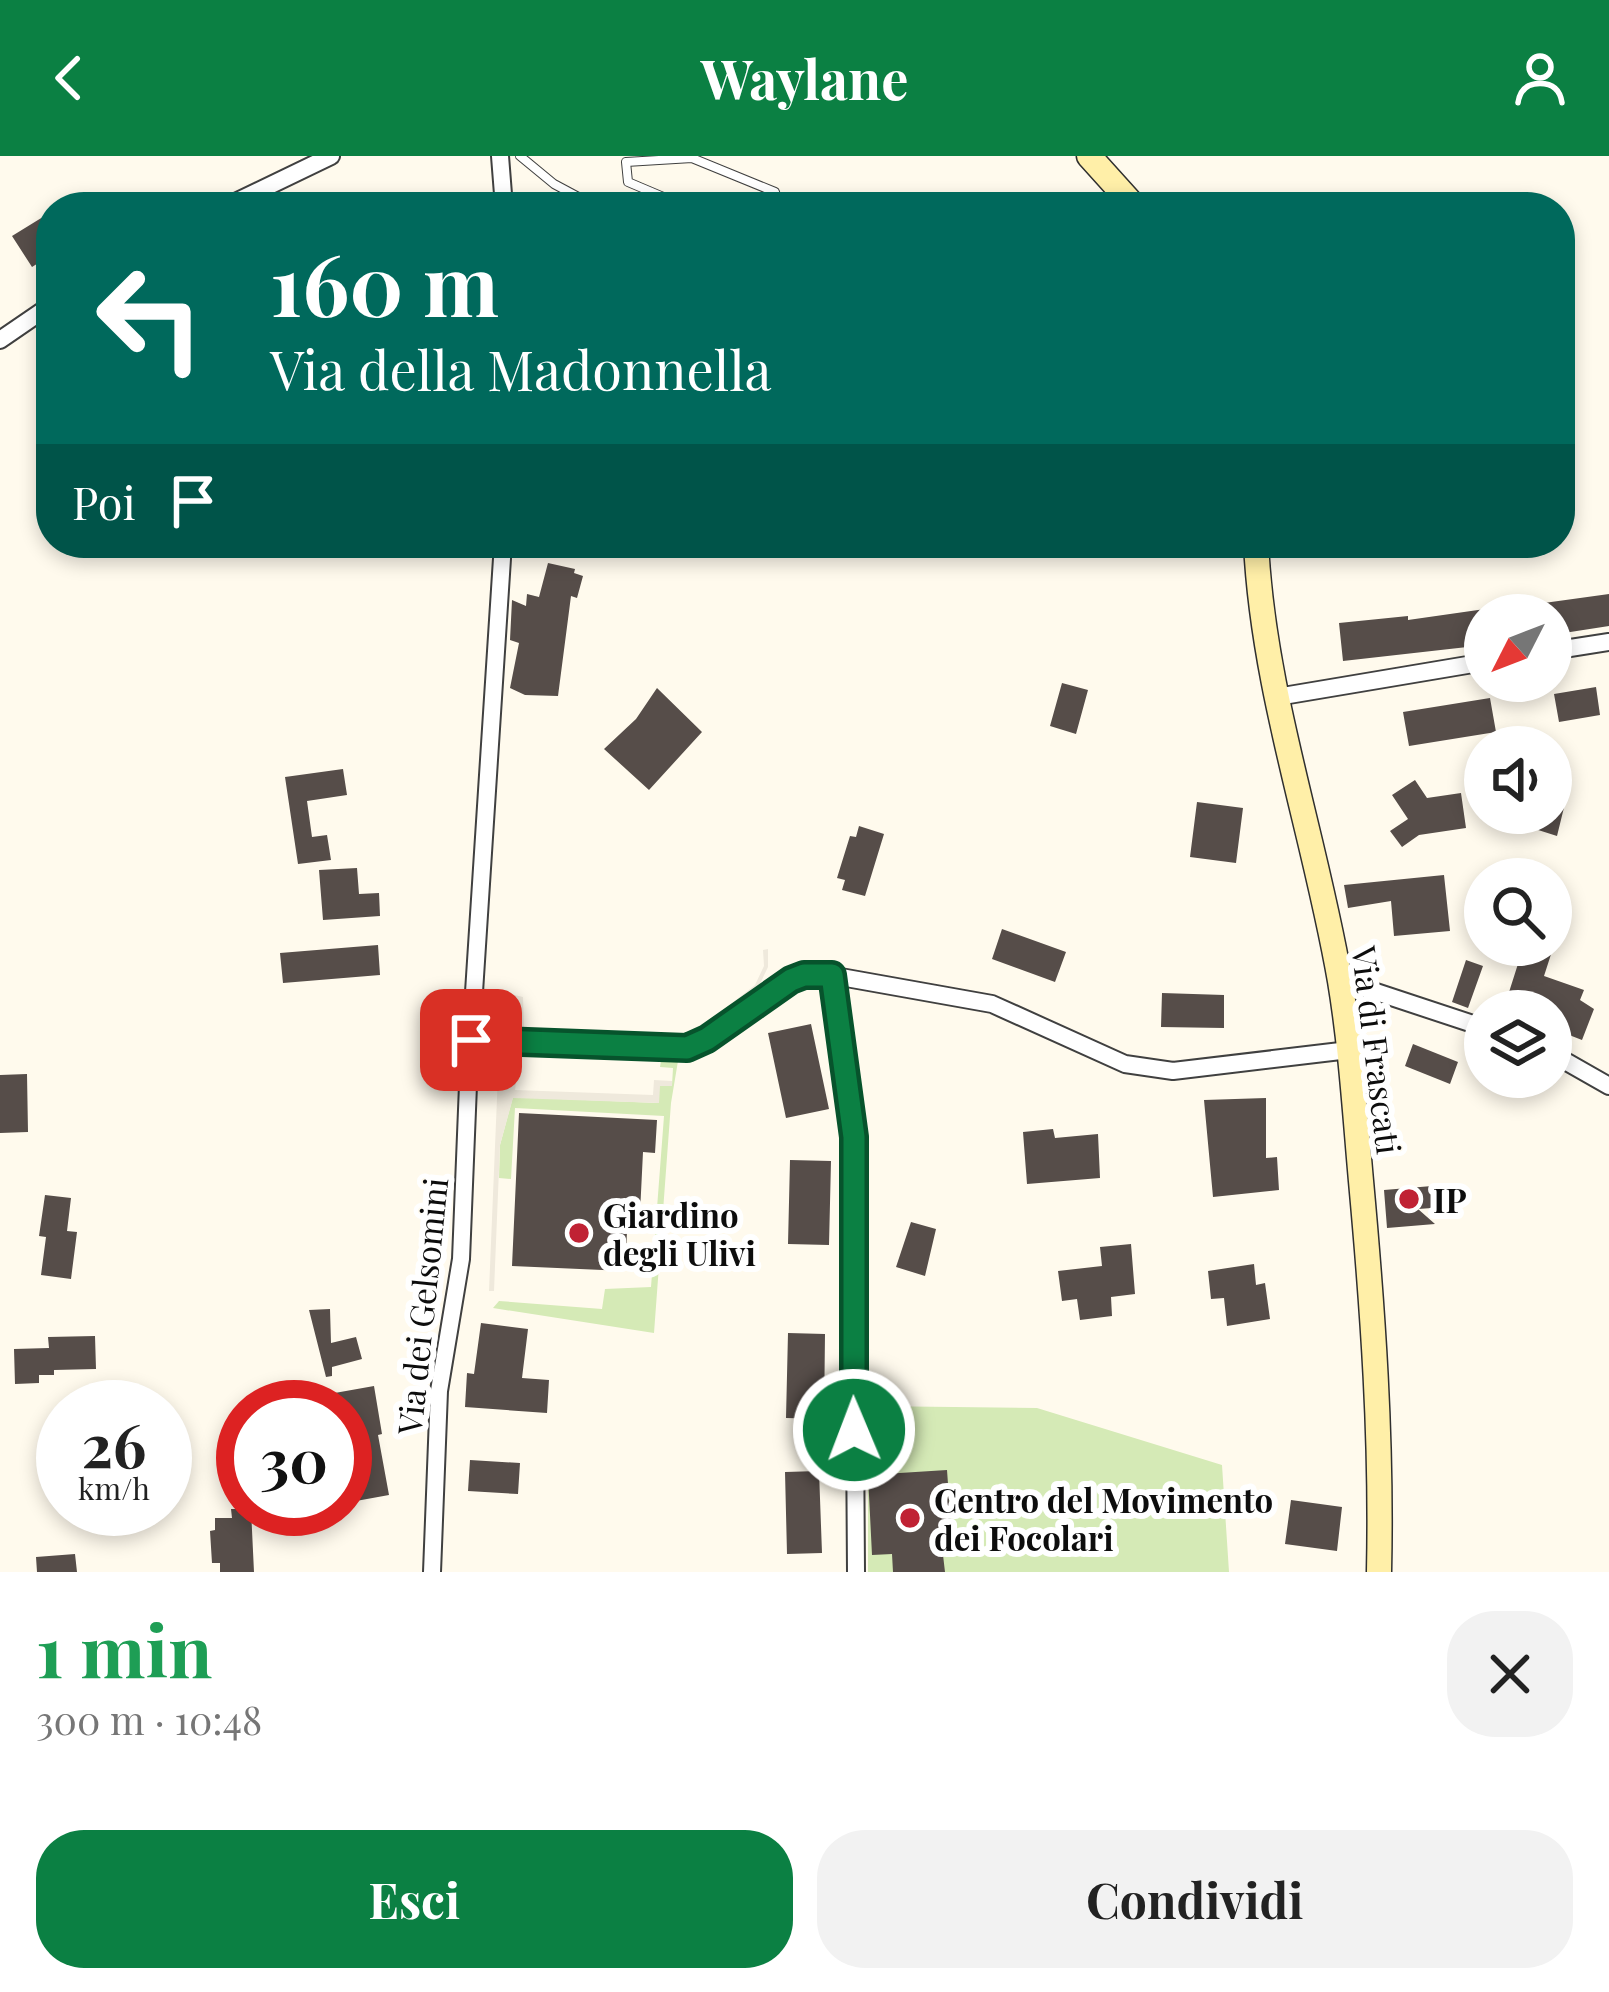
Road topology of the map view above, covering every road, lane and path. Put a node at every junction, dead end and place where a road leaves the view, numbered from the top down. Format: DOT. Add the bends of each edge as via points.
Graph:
graph roads {
  1 [pos="331,156"];
  2 [pos="500,156"];
  3 [pos="520,156"];
  4 [pos="1089,156"];
  5 [pos="692,157"];
  6 [pos="256,192"];
  7 [pos="503,192"];
  8 [pos="566,192"];
  9 [pos="652,192"];
  10 [pos="775,192"];
  11 [pos="1121,192"];
  12 [pos="36,315"];
  13 [pos="0,340"];
  14 [pos="502,558"];
  15 [pos="1257,558"];
  16 [pos="1609,642"];
  17 [pos="1572,648"];
  18 [pos="1464,666"];
  19 [pos="1277,697"];
  20 [pos="832,975"];
  21 [pos="1340,980"];
  22 [pos="1464,1021"];
  23 [pos="471,1040"];
  24 [pos="1349,1050"];
  25 [pos="1572,1065"];
  26 [pos="1609,1086"];
  27 [pos="432,1572"];
  28 [pos="856,1572"];
  29 [pos="1379,1572"];
  1 -- 6 [label="street"];
  2 -- 7 [label="street"];
  3 -- 8 [label="lane"];
  4 -- 11 [label="main road"];
  5 -- 9 [label="lane" via="626,163 628,182"];
  5 -- 10 [label="lane"];
  12 -- 13 [label="street"];
  14 -- 23 [label="street, Via dei Gelsomini"];
  15 -- 19 [label="main road, Via di Frascati"];
  16 -- 17 [label="street"];
  18 -- 19 [label="street"];
  19 -- 21 [label="main road, Via di Frascati"];
  20 -- 23 [label="street" via="804,975 778,988 687,1048"];
  20 -- 24 [label="street" via="992,1004 1148,1069"];
  20 -- 28 [label="street" via="854,1137"];
  21 -- 22 [label="street"];
  21 -- 24 [label="main road, Via di Frascati"];
  23 -- 27 [label="street, Via dei Gelsomini" via="461,1259 439,1391"];
  24 -- 29 [label="main road, Via di Frascati" via="1375,1326"];
  25 -- 26 [label="street"];
}
